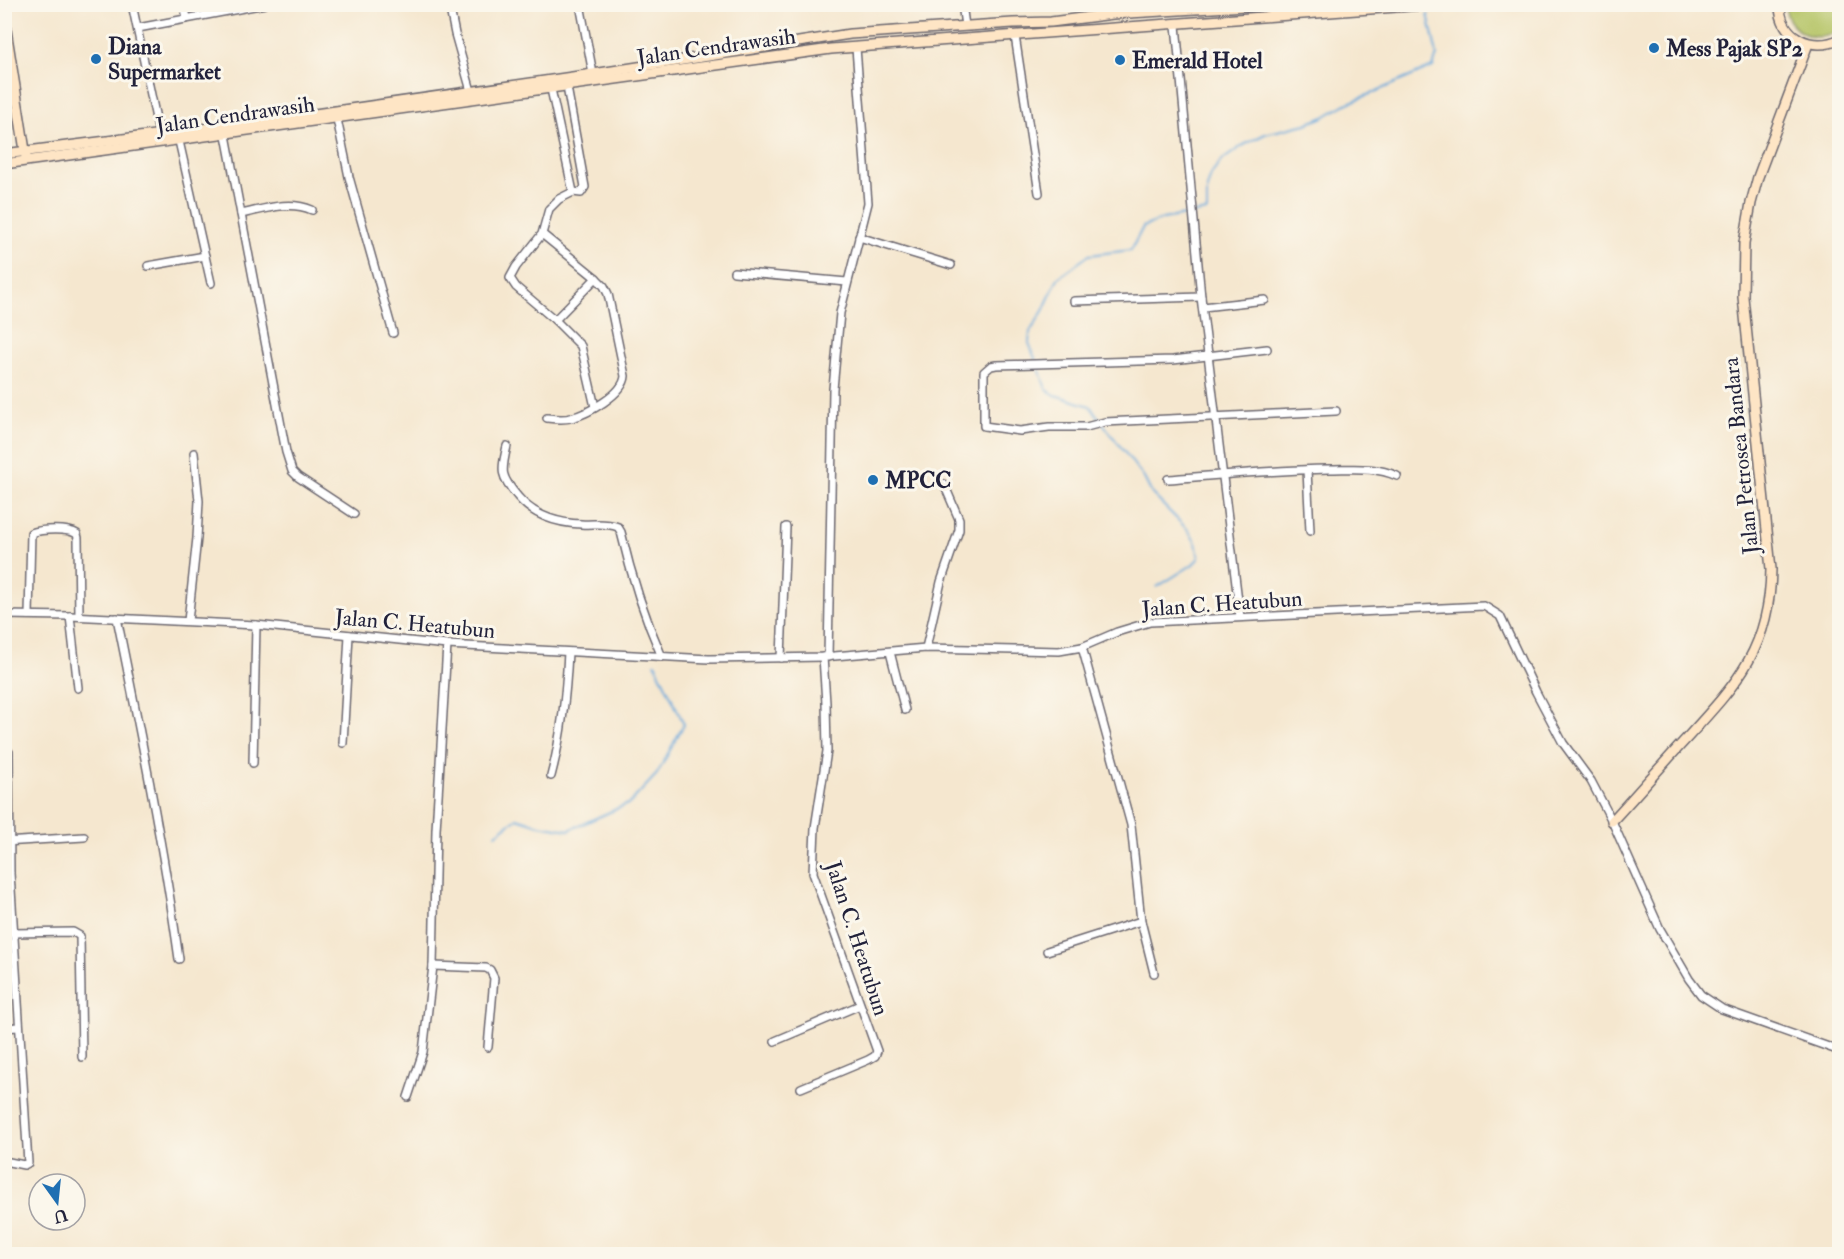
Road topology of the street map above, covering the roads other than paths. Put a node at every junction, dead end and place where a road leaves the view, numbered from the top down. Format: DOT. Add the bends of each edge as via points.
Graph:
graph roads {
  1 [pos="132,4"];
  2 [pos="184,4"];
  3 [pos="265,4"];
  4 [pos="449,4"];
  5 [pos="580,4"];
  6 [pos="962,4"];
  7 [pos="1280,4"];
  8 [pos="1437,4"];
  9 [pos="1770,4"];
  10 [pos="1225,7"];
  11 [pos="1780,7"];
  12 [pos="224,8"];
  13 [pos="4,17"];
  14 [pos="187,18"];
  15 [pos="1176,25"];
  16 [pos="965,26"];
  17 [pos="138,28"];
  18 [pos="1015,36"];
  19 [pos="1839,39"];
  20 [pos="1808,44"];
  21 [pos="856,48"];
  22 [pos="593,74"];
  23 [pos="567,87"];
  24 [pos="550,89"];
  25 [pos="471,90"];
  26 [pos="337,119"];
  27 [pos="159,133"];
  28 [pos="226,135"];
  29 [pos="179,141"];
  30 [pos="4,154"];
  31 [pos="26,156"];
  32 [pos="4,164"];
  33 [pos="573,192"];
  34 [pos="1039,193"];
  35 [pos="312,210"];
  36 [pos="241,214"];
  37 [pos="542,234"];
  38 [pos="859,237"];
  39 [pos="205,256"];
  40 [pos="951,265"];
  41 [pos="148,266"];
  42 [pos="734,272"];
  43 [pos="596,278"];
  44 [pos="847,282"];
  45 [pos="211,283"];
  46 [pos="1201,297"];
  47 [pos="1265,300"];
  48 [pos="1074,301"];
  49 [pos="1203,307"];
  50 [pos="555,320"];
  51 [pos="393,333"];
  52 [pos="1267,349"];
  53 [pos="1209,357"];
  54 [pos="595,407"];
  55 [pos="1336,411"];
  56 [pos="1216,417"];
  57 [pos="547,418"];
  58 [pos="507,446"];
  59 [pos="195,453"];
  60 [pos="1307,470"];
  61 [pos="1222,475"];
  62 [pos="1397,476"];
  63 [pos="1168,479"];
  64 [pos="944,484"];
  65 [pos="354,514"];
  66 [pos="786,527"];
  67 [pos="1310,531"];
  68 [pos="4,615"];
  69 [pos="29,615"];
  70 [pos="70,616"];
  71 [pos="79,616"];
  72 [pos="1240,617"];
  73 [pos="117,618"];
  74 [pos="188,621"];
  75 [pos="256,625"];
  76 [pos="349,636"];
  77 [pos="447,645"];
  78 [pos="1082,647"];
  79 [pos="926,648"];
  80 [pos="568,652"];
  81 [pos="890,652"];
  82 [pos="662,657"];
  83 [pos="825,657"];
  84 [pos="781,658"];
  85 [pos="78,688"];
  86 [pos="905,710"];
  87 [pos="343,743"];
  88 [pos="4,752"];
  89 [pos="253,763"];
  90 [pos="551,776"];
  91 [pos="1612,821"];
  92 [pos="84,837"];
  93 [pos="7,842"];
  94 [pos="1141,921"];
  95 [pos="14,933"];
  96 [pos="1047,951"];
  97 [pos="179,959"];
  98 [pos="433,966"];
  99 [pos="1154,973"];
  100 [pos="860,1005"];
  101 [pos="18,1027"];
  102 [pos="4,1028"];
  103 [pos="775,1041"];
  104 [pos="488,1047"];
  105 [pos="1839,1051"];
  106 [pos="82,1057"];
  107 [pos="801,1088"];
  108 [pos="408,1097"];
  109 [pos="4,1161"];
  1 -- 17 [label="street"];
  2 -- 14 [label="street"];
  3 -- 12 [label="street"];
  4 -- 25 [label="street"];
  5 -- 22 [label="street"];
  6 -- 16 [label="street"];
  7 -- 10 [label="main road, Jalan Cendrawasih"];
  8 -- 15 [label="main road, Jalan Cendrawasih"];
  9 -- 11 [label="main road"];
  10 -- 16 [label="main road, Jalan Cendrawasih"];
  11 -- 20 [label="main road" via="1788,31"];
  12 -- 14 [label="street"];
  13 -- 31 [label="main road"];
  14 -- 17 [label="street"];
  15 -- 18 [label="main road, Jalan Cendrawasih"];
  15 -- 46 [label="street"];
  16 -- 22 [label="main road, Jalan Cendrawasih" via="850,34"];
  17 -- 27 [label="street"];
  18 -- 21 [label="main road, Jalan Cendrawasih"];
  18 -- 34 [label="street"];
  19 -- 20 [label="main road" via="1824,45"];
  20 -- 91 [label="main road, Jalan Petrosea Bandara" via="1758,177 1744,243 1743,297 1771,569 1765,622 1753,655 1732,688"];
  21 -- 23 [label="main road, Jalan Cendrawasih"];
  21 -- 38 [label="street" via="868,195"];
  22 -- 25 [label="main road, Jalan Cendrawasih"];
  23 -- 24 [label="main road, Jalan Cendrawasih"];
  23 -- 33 [label="street" via="585,187 581,193"];
  24 -- 26 [label="main road, Jalan Cendrawasih"];
  24 -- 33 [label="street"];
  25 -- 27 [label="main road, Jalan Cendrawasih"];
  26 -- 28 [label="main road, Jalan Cendrawasih"];
  26 -- 51 [label="street" via="349,177"];
  27 -- 31 [label="main road, Jalan Cendrawasih"];
  28 -- 29 [label="main road, Jalan Cendrawasih"];
  28 -- 36 [label="street"];
  29 -- 31 [label="main road, Jalan Cendrawasih"];
  29 -- 39 [label="street"];
  30 -- 31 [label="main road, Jalan Cendrawasih"];
  31 -- 32 [label="main road, Jalan Cendrawasih"];
  33 -- 37 [label="street" via="549,209"];
  35 -- 36 [label="street" via="300,204"];
  36 -- 65 [label="street" via="292,471"];
  37 -- 43 [label="street"];
  37 -- 50 [label="street" via="510,280"];
  38 -- 40 [label="street"];
  38 -- 44 [label="street"];
  39 -- 41 [label="street"];
  39 -- 45 [label="street"];
  42 -- 44 [label="street"];
  43 -- 50 [label="street"];
  43 -- 54 [label="street" via="608,294 625,380 622,387"];
  44 -- 83 [label="street" via="833,389"];
  46 -- 48 [label="street"];
  46 -- 49 [label="street"];
  47 -- 49 [label="street"];
  49 -- 53 [label="street"];
  50 -- 54 [label="street" via="581,346"];
  52 -- 53 [label="street"];
  53 -- 56 [label="street"];
  53 -- 56 [label="street" via="991,366 984,372 982,418 984,426 1015,431"];
  54 -- 57 [label="street" via="570,418"];
  55 -- 56 [label="street"];
  56 -- 61 [label="street"];
  58 -- 82 [label="street" via="502,465 505,481 534,512 546,519 618,527 645,618"];
  59 -- 74 [label="street" via="199,501"];
  60 -- 61 [label="street"];
  60 -- 62 [label="street" via="1376,469"];
  60 -- 67 [label="street"];
  61 -- 63 [label="street"];
  61 -- 72 [label="street"];
  64 -- 79 [label="street" via="959,519 959,530 941,582"];
  66 -- 84 [label="street"];
  68 -- 69 [label="street, Jalan C. Heatubun"];
  69 -- 70 [label="street, Jalan C. Heatubun"];
  69 -- 71 [label="street" via="31,533 75,531"];
  70 -- 71 [label="street, Jalan C. Heatubun"];
  70 -- 85 [label="street"];
  71 -- 73 [label="street, Jalan C. Heatubun"];
  72 -- 78 [label="street, Jalan C. Heatubun" via="1150,622"];
  72 -- 91 [label="street, Jalan C. Heatubun" via="1484,606 1500,616 1563,743 1591,781"];
  73 -- 74 [label="street, Jalan C. Heatubun"];
  73 -- 97 [label="street"];
  74 -- 75 [label="street, Jalan C. Heatubun"];
  75 -- 76 [label="street, Jalan C. Heatubun"];
  75 -- 89 [label="street"];
  76 -- 77 [label="street, Jalan C. Heatubun"];
  76 -- 87 [label="street"];
  77 -- 80 [label="street, Jalan C. Heatubun"];
  77 -- 98 [label="street"];
  78 -- 79 [label="street, Jalan C. Heatubun" via="1033,652"];
  78 -- 94 [label="street" via="1129,816"];
  79 -- 81 [label="street, Jalan C. Heatubun"];
  80 -- 82 [label="street, Jalan C. Heatubun"];
  80 -- 90 [label="street" via="561,733"];
  81 -- 83 [label="street, Jalan C. Heatubun"];
  81 -- 86 [label="street"];
  82 -- 84 [label="street, Jalan C. Heatubun"];
  83 -- 84 [label="street, Jalan C. Heatubun"];
  83 -- 100 [label="street, Jalan C. Heatubun" via="827,751 812,866"];
  88 -- 93 [label="street" via="9,752"];
  91 -- 105 [label="street, Jalan C. Heatubun" via="1660,929 1701,995 1722,1009"];
  92 -- 93 [label="street"];
  93 -- 95 [label="street"];
  94 -- 96 [label="street"];
  94 -- 99 [label="street"];
  95 -- 101 [label="street"];
  95 -- 106 [label="street" via="73,932 80,936"];
  98 -- 104 [label="street" via="486,968 493,974"];
  98 -- 108 [label="street" via="423,1052"];
  100 -- 103 [label="street"];
  100 -- 107 [label="street, Jalan C. Heatubun" via="877,1051 875,1056"];
  101 -- 102 [label="street"];
  101 -- 109 [label="street" via="28,1163 24,1166"];
}
